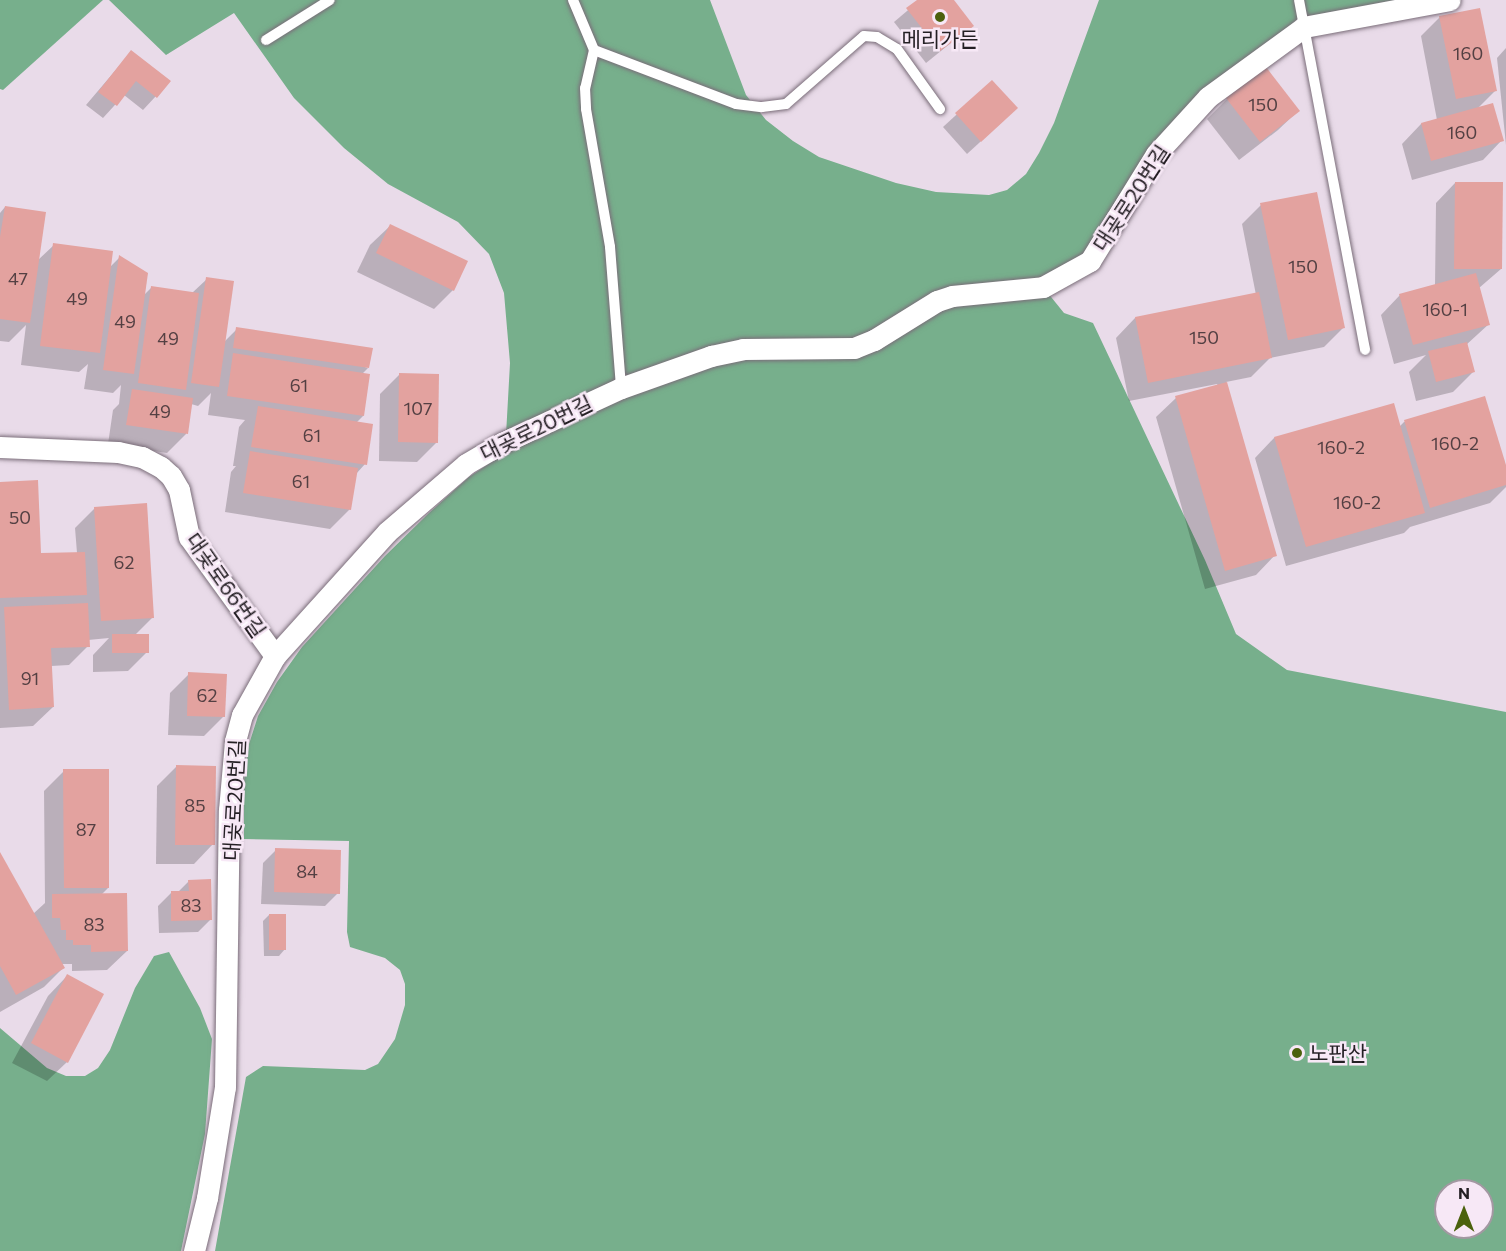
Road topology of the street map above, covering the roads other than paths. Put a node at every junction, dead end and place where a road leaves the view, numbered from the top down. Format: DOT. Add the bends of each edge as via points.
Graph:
graph roads {
  1 [pos="330,0"];
  2 [pos="573,0"];
  3 [pos="1299,0"];
  4 [pos="1450,0"];
  5 [pos="1304,27"];
  6 [pos="266,40"];
  7 [pos="594,50"];
  8 [pos="940,109"];
  9 [pos="1365,350"];
  10 [pos="621,388"];
  11 [pos="0,447"];
  12 [pos="275,656"];
  13 [pos="194,1251"];
  1 -- 6 [label="lane"];
  2 -- 7 [label="lane"];
  3 -- 5 [label="lane"];
  4 -- 5 [label="street, 대곶로20번길"];
  5 -- 9 [label="lane"];
  5 -- 10 [label="street, 대곶로20번길" via="1208,97 1156,154 1090,261 1043,287 952,296 854,348 743,349 711,356"];
  7 -- 8 [label="lane" via="736,104 762,107 786,104 864,36 877,37 897,49"];
  7 -- 10 [label="lane" via="585,88 586,109 610,247"];
  10 -- 12 [label="street, 대곶로20번길" via="502,443 444,481 381,539"];
  11 -- 12 [label="street, 대곶로66번길" via="118,452 142,457 161,467 179,490 189,537"];
  12 -- 13 [label="street, 대곶로20번길" via="242,715 235,741 229,810 225,1087"];
}
